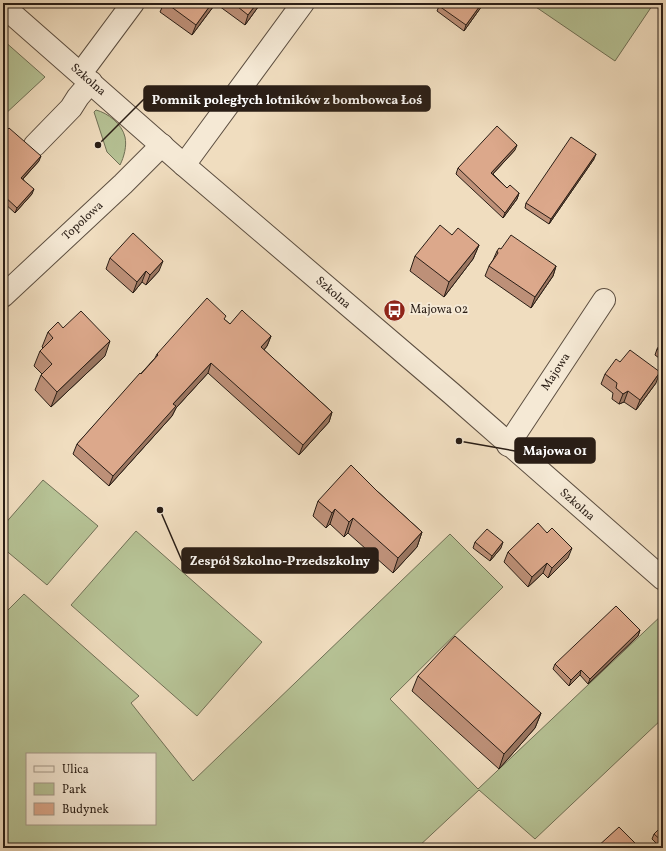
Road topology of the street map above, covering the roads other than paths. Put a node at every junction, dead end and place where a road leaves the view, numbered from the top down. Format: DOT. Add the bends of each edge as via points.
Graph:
graph roads {
  1 [pos="133,3"];
  2 [pos="303,3"];
  3 [pos="5,5"];
  4 [pos="86,78"];
  5 [pos="34,145"];
  6 [pos="162,145"];
  7 [pos="184,165"];
  8 [pos="3,296"];
  9 [pos="604,300"];
  10 [pos="508,445"];
  11 [pos="663,579"];
  1 -- 4 [label="street"];
  2 -- 7 [label="street"];
  3 -- 4 [label="street, Szkolna"];
  4 -- 5 [label="street" via="71,108"];
  4 -- 6 [label="street, Szkolna"];
  6 -- 7 [label="street, Szkolna"];
  6 -- 8 [label="street, Topolowa"];
  7 -- 10 [label="street, Szkolna"];
  9 -- 10 [label="street, Majowa"];
  10 -- 11 [label="street, Szkolna"];
}
